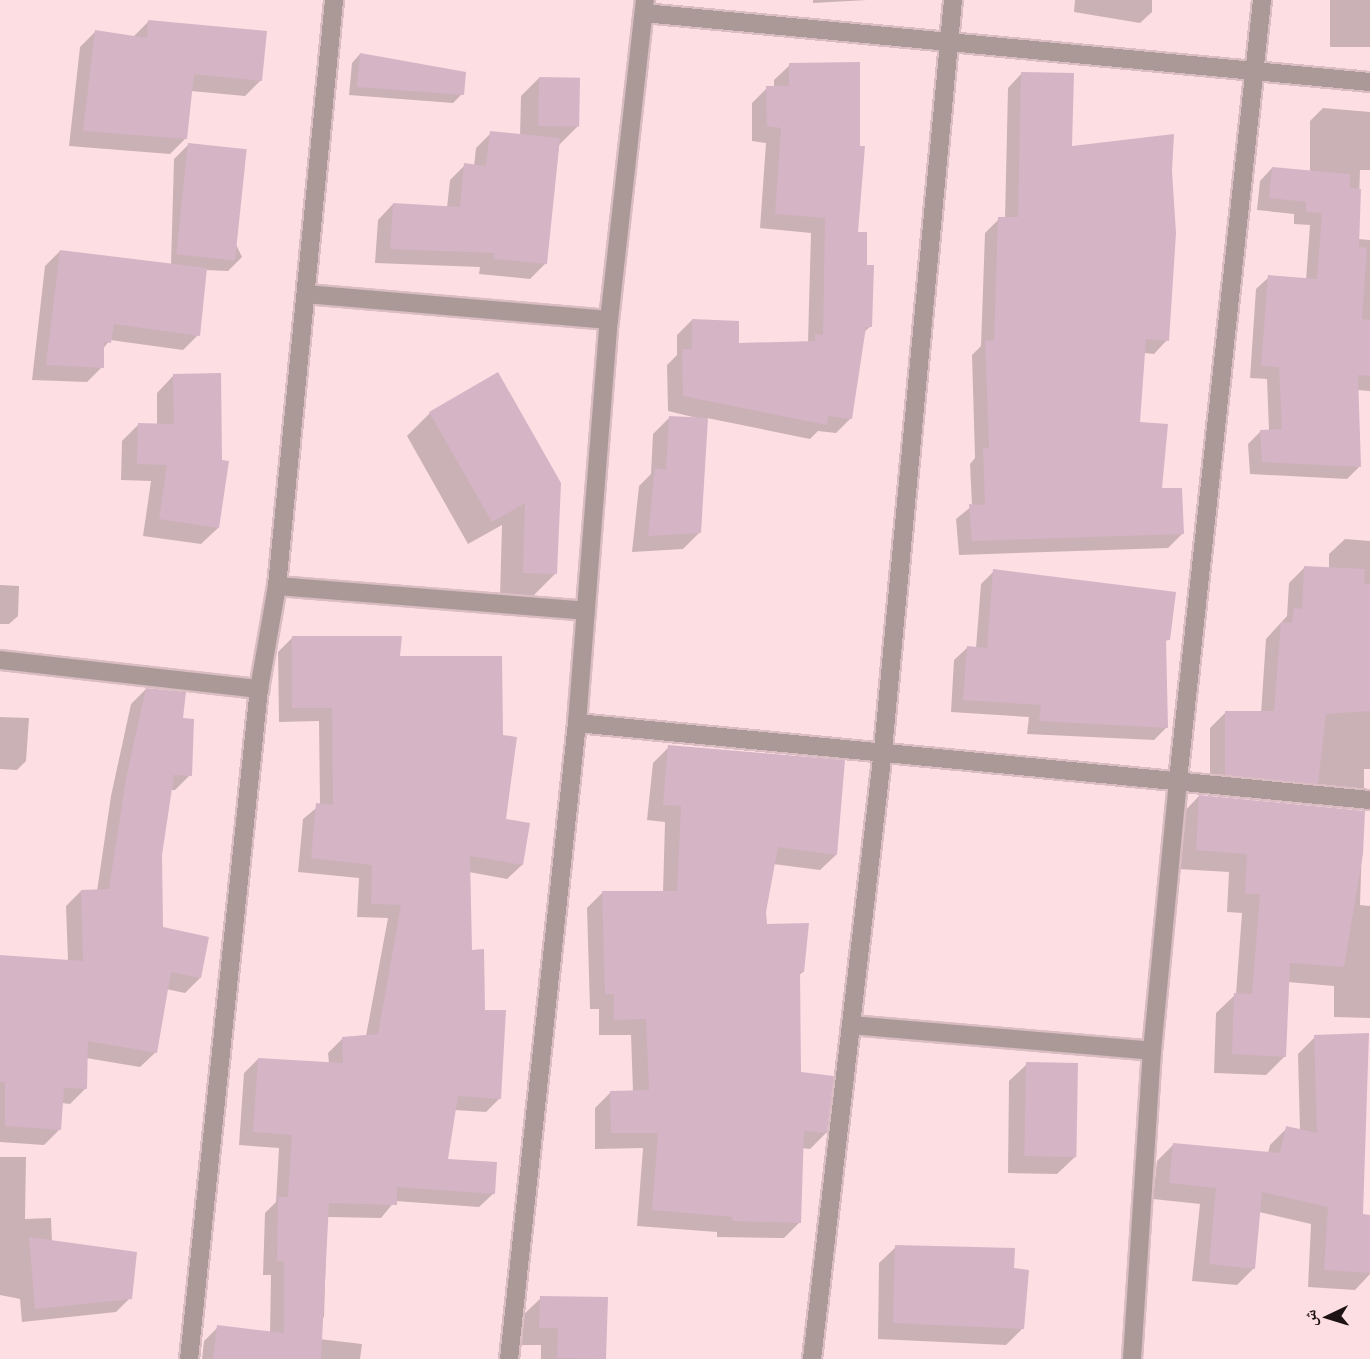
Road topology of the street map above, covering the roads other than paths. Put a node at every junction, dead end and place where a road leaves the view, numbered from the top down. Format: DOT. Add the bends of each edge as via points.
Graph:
graph roads {
  1 [pos="334,0"];
  2 [pos="953,0"];
  3 [pos="1262,0"];
  4 [pos="644,7"];
  5 [pos="948,43"];
  6 [pos="1256,71"];
  7 [pos="1370,82"];
  8 [pos="306,294"];
  9 [pos="609,320"];
  10 [pos="277,586"];
  11 [pos="586,612"];
  12 [pos="0,660"];
  13 [pos="259,689"];
  14 [pos="577,723"];
  15 [pos="883,750"];
  16 [pos="1178,780"];
  17 [pos="1370,800"];
  18 [pos="851,1025"];
  19 [pos="1152,1051"];
  20 [pos="189,1359"];
  21 [pos="509,1359"];
  22 [pos="813,1359"];
  23 [pos="1132,1359"];
  1 -- 8 [label="street"];
  2 -- 5 [label="street"];
  3 -- 6 [label="street"];
  4 -- 5 [label="street"];
  4 -- 9 [label="street"];
  5 -- 6 [label="street"];
  5 -- 15 [label="street"];
  6 -- 7 [label="street"];
  6 -- 16 [label="street"];
  8 -- 9 [label="street"];
  8 -- 10 [label="street"];
  9 -- 11 [label="street"];
  10 -- 11 [label="street"];
  10 -- 13 [label="street"];
  11 -- 14 [label="street"];
  12 -- 13 [label="street"];
  13 -- 20 [label="street"];
  14 -- 15 [label="street"];
  14 -- 21 [label="street"];
  15 -- 16 [label="street"];
  15 -- 18 [label="street"];
  16 -- 17 [label="street"];
  16 -- 19 [label="street"];
  18 -- 19 [label="street"];
  18 -- 22 [label="street"];
  19 -- 23 [label="street"];
}
